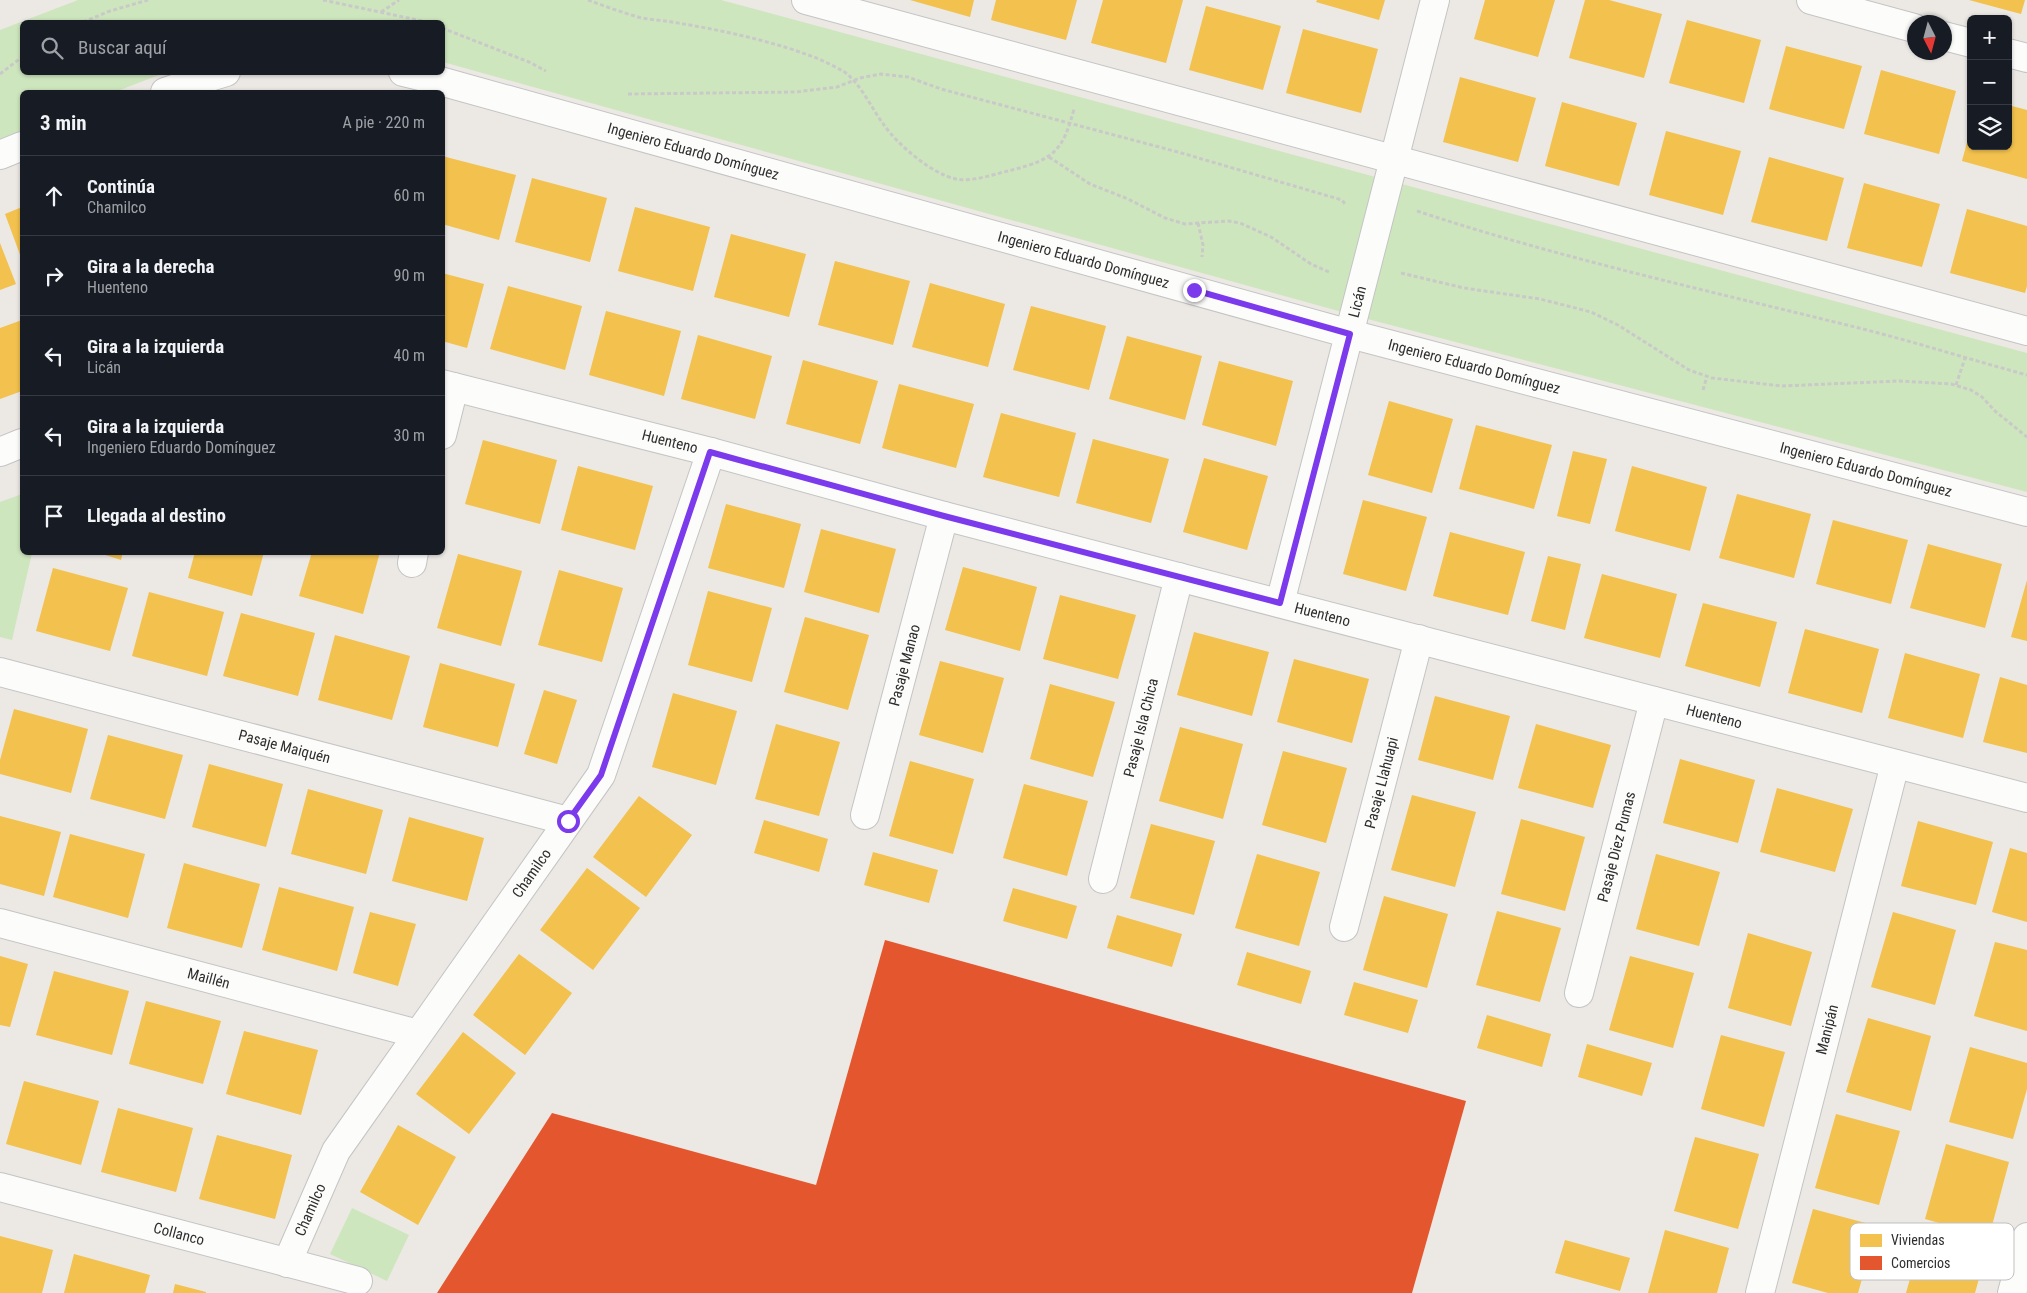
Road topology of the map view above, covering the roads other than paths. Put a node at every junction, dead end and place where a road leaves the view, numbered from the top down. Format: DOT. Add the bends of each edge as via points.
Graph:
graph roads {
  1 [pos="806,0"];
  2 [pos="1435,0"];
  3 [pos="1810,0"];
  4 [pos="1907,26"];
  5 [pos="1952,38"];
  6 [pos="1967,42"];
  7 [pos="2012,54"];
  8 [pos="2027,58"];
  9 [pos="216,75"];
  10 [pos="416,75"];
  11 [pos="171,90"];
  12 [pos="20,147"];
  13 [pos="0,155"];
  14 [pos="1394,159"];
  15 [pos="2027,330"];
  16 [pos="1350,334"];
  17 [pos="448,386"];
  18 [pos="445,410"];
  19 [pos="20,444"];
  20 [pos="0,452"];
  21 [pos="710,452"];
  22 [pos="2027,512"];
  23 [pos="944,516"];
  24 [pos="1179,576"];
  25 [pos="1280,603"];
  26 [pos="1419,639"];
  27 [pos="0,672"];
  28 [pos="1654,701"];
  29 [pos="1895,764"];
  30 [pos="2027,798"];
  31 [pos="865,815"];
  32 [pos="568,821"];
  33 [pos="1103,878"];
  34 [pos="0,923"];
  35 [pos="1344,927"];
  36 [pos="1579,993"];
  37 [pos="418,1034"];
  38 [pos="0,1188"];
  39 [pos="2027,1237"];
  40 [pos="287,1262"];
  41 [pos="358,1281"];
  42 [pos="1760,1293"];
  43 [pos="2012,1293"];
  1 -- 14 [label="street"];
  2 -- 14 [label="street, Licán"];
  3 -- 4 [label="street"];
  5 -- 6 [label="street"];
  7 -- 8 [label="street"];
  9 -- 11 [label="street"];
  10 -- 16 [label="street, Ingeniero Eduardo Domínguez"];
  12 -- 13 [label="street"];
  14 -- 15 [label="street"];
  14 -- 16 [label="street, Licán"];
  16 -- 22 [label="street, Ingeniero Eduardo Domínguez"];
  16 -- 25 [label="street, Licán"];
  17 -- 18 [label="street"];
  17 -- 21 [label="street, Huenteno"];
  19 -- 20 [label="street"];
  21 -- 23 [label="street, Huenteno"];
  21 -- 32 [label="street, Chamilco" via="601,775"];
  23 -- 24 [label="street, Huenteno"];
  23 -- 31 [label="street, Pasaje Manao"];
  24 -- 25 [label="street, Huenteno"];
  24 -- 33 [label="street, Pasaje Isla Chica"];
  25 -- 26 [label="street, Huenteno"];
  26 -- 28 [label="street, Huenteno"];
  26 -- 35 [label="street, Pasaje Llahuapi"];
  27 -- 32 [label="street, Pasaje Maiquén"];
  28 -- 29 [label="street, Huenteno"];
  28 -- 36 [label="street, Pasaje Diez Pumas"];
  29 -- 30 [label="street, Huenteno"];
  29 -- 42 [label="street, Manipán"];
  32 -- 37 [label="street, Chamilco"];
  34 -- 37 [label="street, Maillén"];
  37 -- 40 [label="street, Chamilco" via="336,1151"];
  38 -- 40 [label="street, Collanco"];
  39 -- 43 [label="street"];
  40 -- 41 [label="street, Collanco"];
}
